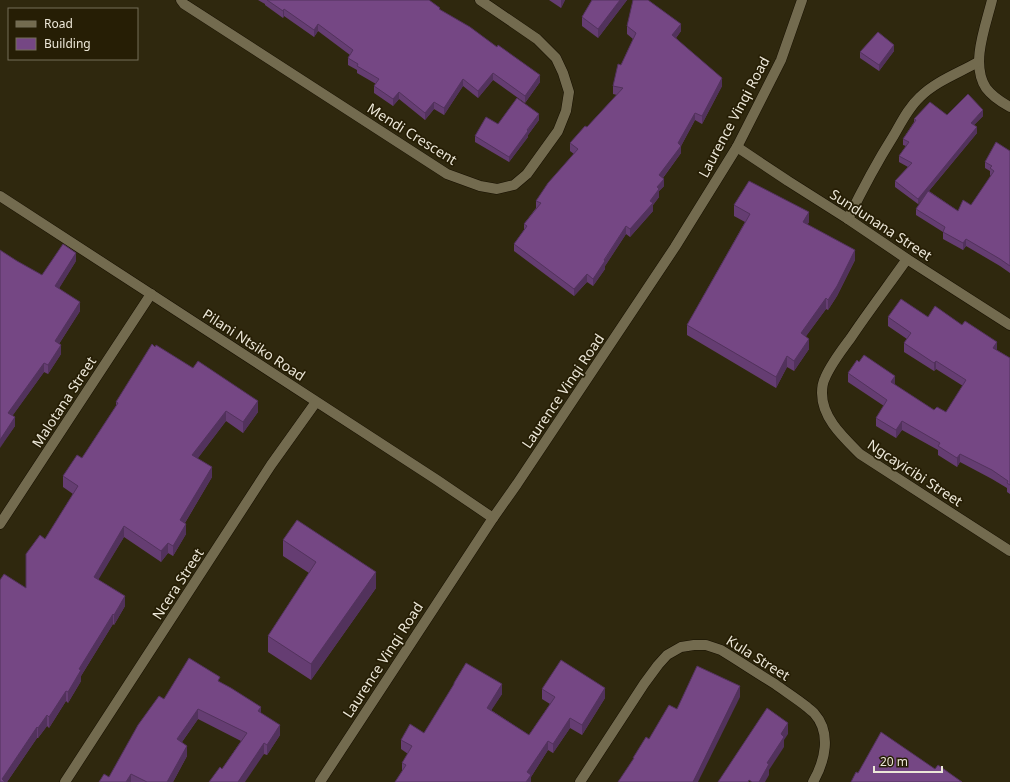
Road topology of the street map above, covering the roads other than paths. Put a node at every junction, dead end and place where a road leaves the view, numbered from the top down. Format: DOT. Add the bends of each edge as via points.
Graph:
graph roads {
  1 [pos="181,0"];
  2 [pos="480,0"];
  3 [pos="802,0"];
  4 [pos="992,0"];
  5 [pos="978,62"];
  6 [pos="1010,107"];
  7 [pos="737,147"];
  8 [pos="0,196"];
  9 [pos="848,219"];
  10 [pos="908,259"];
  11 [pos="151,294"];
  12 [pos="1010,325"];
  13 [pos="316,402"];
  14 [pos="493,518"];
  15 [pos="0,524"];
  16 [pos="1010,551"];
  17 [pos="64,782"];
  18 [pos="320,782"];
  19 [pos="580,782"];
  20 [pos="813,782"];
  1 -- 2 [label="street, Mendi Crescent" via="447,174 480,186 497,189 514,184 532,168 558,131 566,111 569,92 556,58 537,39"];
  3 -- 7 [label="street, Laurence Vinqi Road" via="781,60"];
  4 -- 5 [label="street"];
  5 -- 6 [label="street" via="986,88"];
  5 -- 9 [label="street" via="935,85 909,110"];
  7 -- 9 [label="street, Sundunana Street"];
  7 -- 14 [label="street, Laurence Vinqi Road" via="675,247"];
  8 -- 11 [label="street, Pilani Ntsiko Road"];
  9 -- 10 [label="street, Sundunana Street"];
  10 -- 12 [label="street, Sundunana Street"];
  10 -- 16 [label="street, Ngcayicibi Street" via="829,369 822,394 826,410 844,439 860,454"];
  11 -- 13 [label="street, Pilani Ntsiko Road"];
  11 -- 15 [label="street, Malotana Street"];
  13 -- 14 [label="street, Pilani Ntsiko Road"];
  13 -- 17 [label="street, Ncera Street" via="271,465"];
  14 -- 18 [label="street, Laurence Vinqi Road"];
  19 -- 20 [label="street, Kula Street" via="644,684 667,655 681,647 706,645 720,650 814,713 821,725 825,748 820,770"];
}
